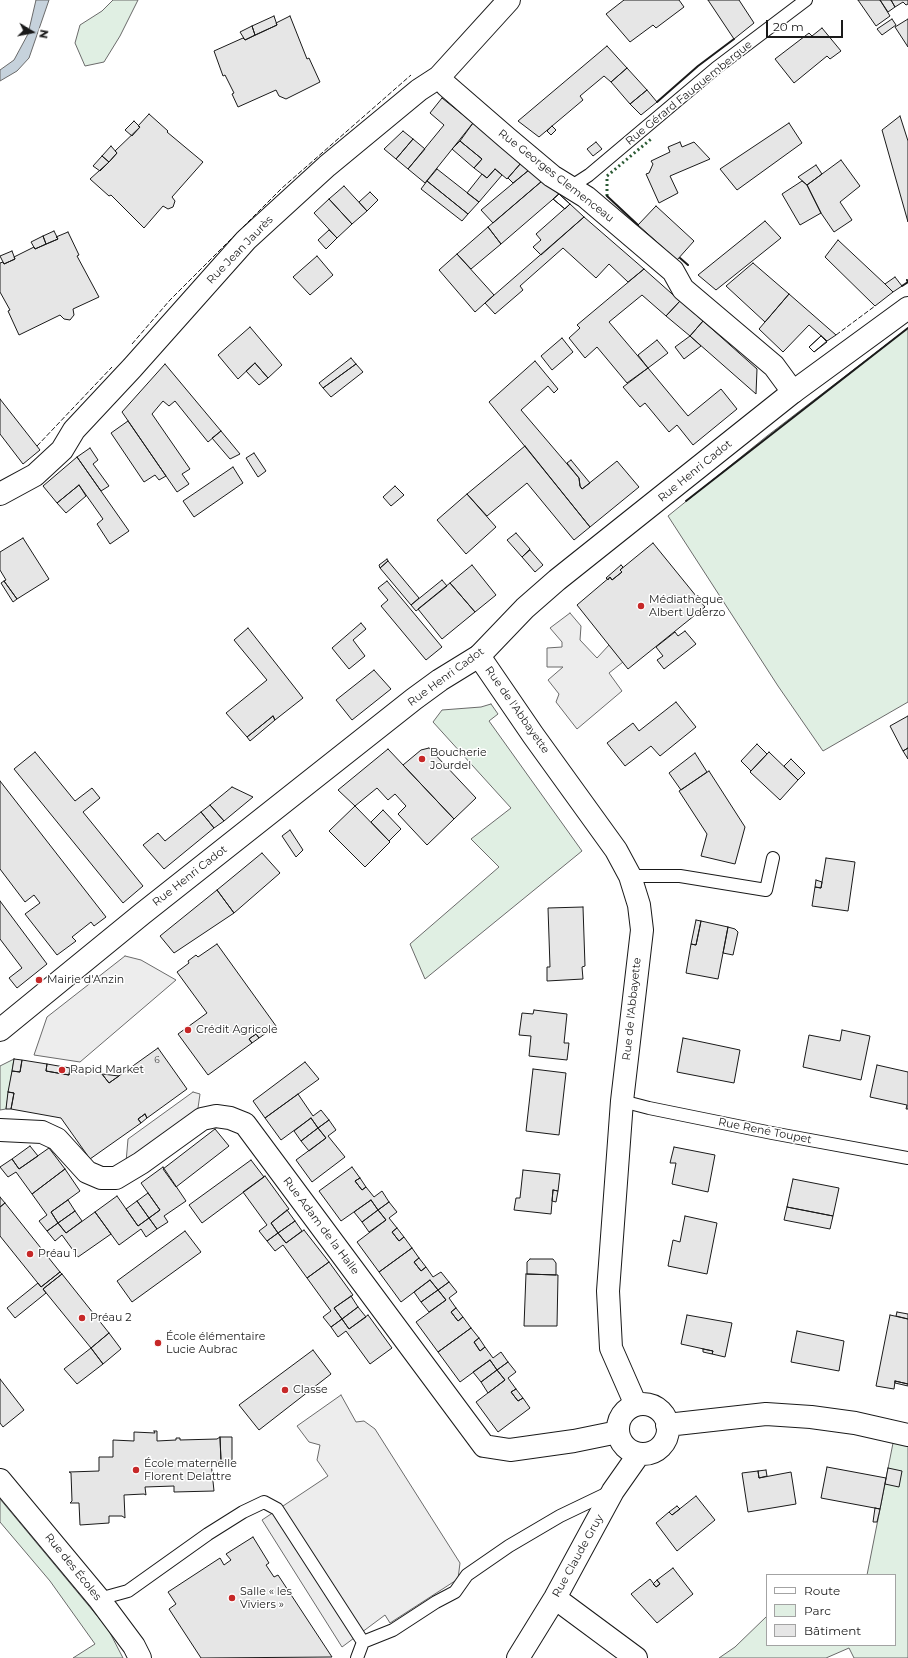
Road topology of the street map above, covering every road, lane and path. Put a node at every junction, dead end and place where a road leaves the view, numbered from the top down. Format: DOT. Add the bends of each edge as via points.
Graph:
graph roads {
  1 [pos="509,0"];
  2 [pos="806,0"];
  3 [pos="439,77"];
  4 [pos="572,186"];
  5 [pos="908,308"];
  6 [pos="793,392"];
  7 [pos="0,494"];
  8 [pos="480,656"];
  9 [pos="773,858"];
  10 [pos="630,876"];
  11 [pos="0,1030"];
  12 [pos="622,1101"];
  13 [pos="0,1130"];
  14 [pos="908,1158"];
  15 [pos="636,1405"];
  16 [pos="667,1425"];
  17 [pos="618,1432"];
  18 [pos="908,1436"];
  19 [pos="639,1454"];
  20 [pos="0,1480"];
  21 [pos="613,1491"];
  22 [pos="555,1598"];
  23 [pos="100,1599"];
  24 [pos="363,1642"];
  25 [pos="140,1658"];
  26 [pos="357,1658"];
  27 [pos="518,1658"];
  28 [pos="636,1658"];
  1 -- 3 [label="street, Rue Jean Jaurès"];
  2 -- 4 [label="lane, Rue Gérard Fauquembergue" via="716,68 589,175"];
  3 -- 4 [label="street, Rue Georges Clemenceau" via="546,171"];
  3 -- 7 [label="street, Rue Jean Jaurès" via="419,90 327,166 246,240 74,430 62,450 35,475"];
  4 -- 6 [label="street, Rue Georges Clemenceau" via="673,271 683,289 774,366"];
  5 -- 6 [label="street, Rue Henri Cadot"];
  6 -- 8 [label="street, Rue Henri Cadot" via="557,580 525,608"];
  8 -- 10 [label="street, Rue de l'Abbayette" via="616,850"];
  8 -- 11 [label="street, Rue Henri Cadot" via="440,680 414,700 142,914"];
  9 -- 10 [label="lane" via="766,890 680,876"];
  10 -- 12 [label="street, Rue de l'Abbayette" via="639,905 642,930"];
  12 -- 14 [label="lane, Rue René Toupet" via="764,1132"];
  12 -- 15 [label="street, Rue de l'Abbayette" via="608,1316 611,1348"];
  13 -- 17 [label="street, Rue Adam de la Halle" via="42,1132 57,1139 87,1172 101,1178 116,1178 202,1119 216,1116 245,1124 484,1446 510,1450"];
  15 -- 16 [label="street" via="650,1405 656,1408 662,1412"];
  15 -- 17 [label="street" via="629,1408 620,1418"];
  16 -- 18 [label="street" via="766,1414 855,1423"];
  16 -- 19 [label="street" via="665,1440 660,1447 646,1454"];
  17 -- 19 [label="street" via="625,1447"];
  19 -- 21 [label="street, Rue Claude Gruy"];
  20 -- 23 [label="street, Rue des Écoles"];
  21 -- 22 [label="street, Rue Claude Gruy"];
  21 -- 24 [label="lane" via="560,1516 509,1546 467,1575 455,1592 394,1630"];
  22 -- 27 [label="street, Rue Claude Gruy"];
  22 -- 28 [label="street"];
  23 -- 24 [label="lane" via="128,1591 208,1534 242,1512 264,1502 278,1509"];
  23 -- 25 [label="street, Rue des Écoles"];
  24 -- 26 [label="lane"];
}
